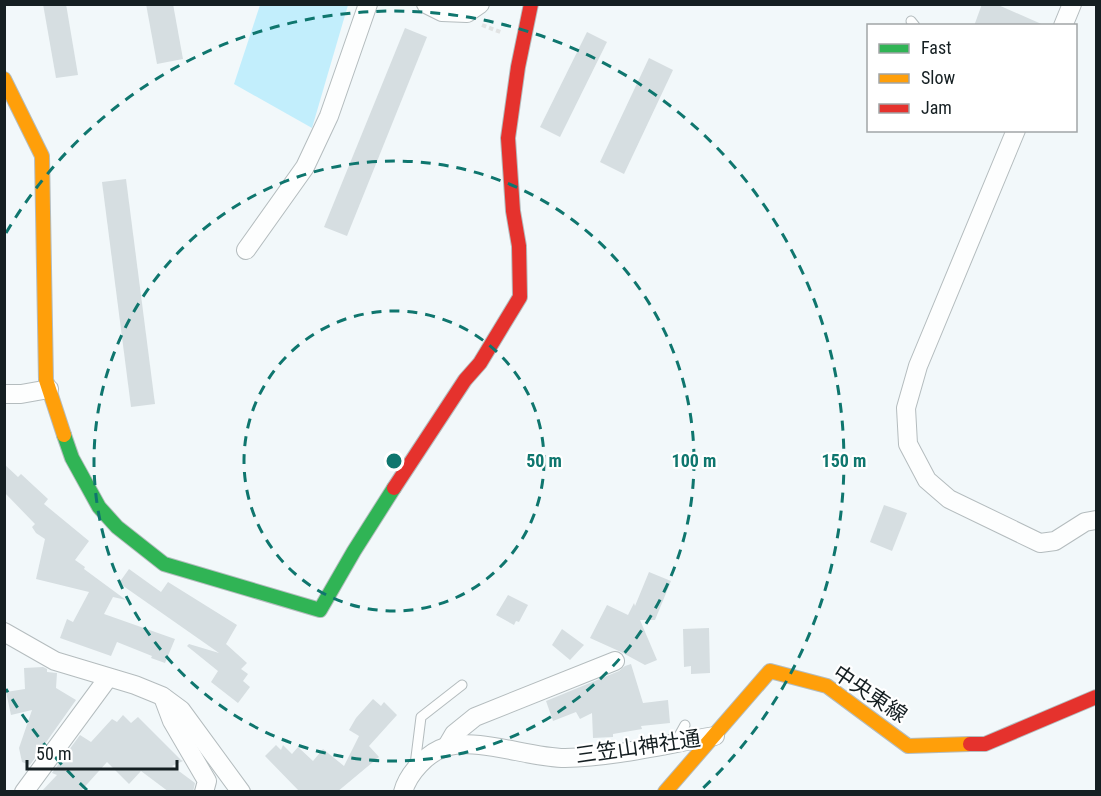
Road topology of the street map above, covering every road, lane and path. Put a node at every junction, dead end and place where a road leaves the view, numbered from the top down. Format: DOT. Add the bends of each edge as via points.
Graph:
graph roads {
  1 [pos="368,4"];
  2 [pos="426,4"];
  3 [pos="531,4"];
  4 [pos="1072,4"];
  5 [pos="473,9"];
  6 [pos="1064,24"];
  7 [pos="523,41"];
  8 [pos="4,79"];
  9 [pos="1013,133"];
  10 [pos="246,250"];
  11 [pos="49,389"];
  12 [pos="4,394"];
  13 [pos="1093,524"];
  14 [pos="4,632"];
  15 [pos="615,661"];
  16 [pos="108,678"];
  17 [pos="462,685"];
  18 [pos="162,696"];
  19 [pos="1096,697"];
  20 [pos="685,725"];
  21 [pos="715,736"];
  22 [pos="675,743"];
  23 [pos="447,746"];
  24 [pos="415,770"];
  25 [pos="24,792"];
  26 [pos="204,792"];
  27 [pos="241,792"];
  28 [pos="403,792"];
  29 [pos="665,792"];
  1 -- 10 [label="street" via="328,116 305,167"];
  2 -- 5 [label="street" via="442,12"];
  3 -- 7 [label="street"];
  4 -- 6 [label="street"];
  5 -- 7 [label="path" via="473,22"];
  7 -- 11 [label="street" via="508,138 520,297 348,559 320,610 164,564 117,527 99,507 72,458"];
  8 -- 11 [label="street" via="42,156"];
  9 -- 13 [label="street" via="918,366 906,408 908,444 927,480 949,499 1040,543 1055,541"];
  11 -- 12 [label="street"];
  14 -- 16 [label="street" via="55,661"];
  15 -- 23 [label="street" via="475,717 454,734"];
  16 -- 18 [label="street"];
  16 -- 25 [label="street"];
  17 -- 24 [label="lane" via="421,717"];
  18 -- 26 [label="street" via="207,781"];
  18 -- 27 [label="street" via="181,710"];
  19 -- 21 [label="street, 中央東線" via="985,744 908,746 826,686 770,671"];
  20 -- 22 [label="lane"];
  21 -- 22 [label="street, 三笠山神社通"];
  21 -- 29 [label="street, 中央東線"];
  22 -- 23 [label="street, 三笠山神社通" via="563,758 475,745"];
  23 -- 24 [label="street"];
  24 -- 28 [label="street"];
}
